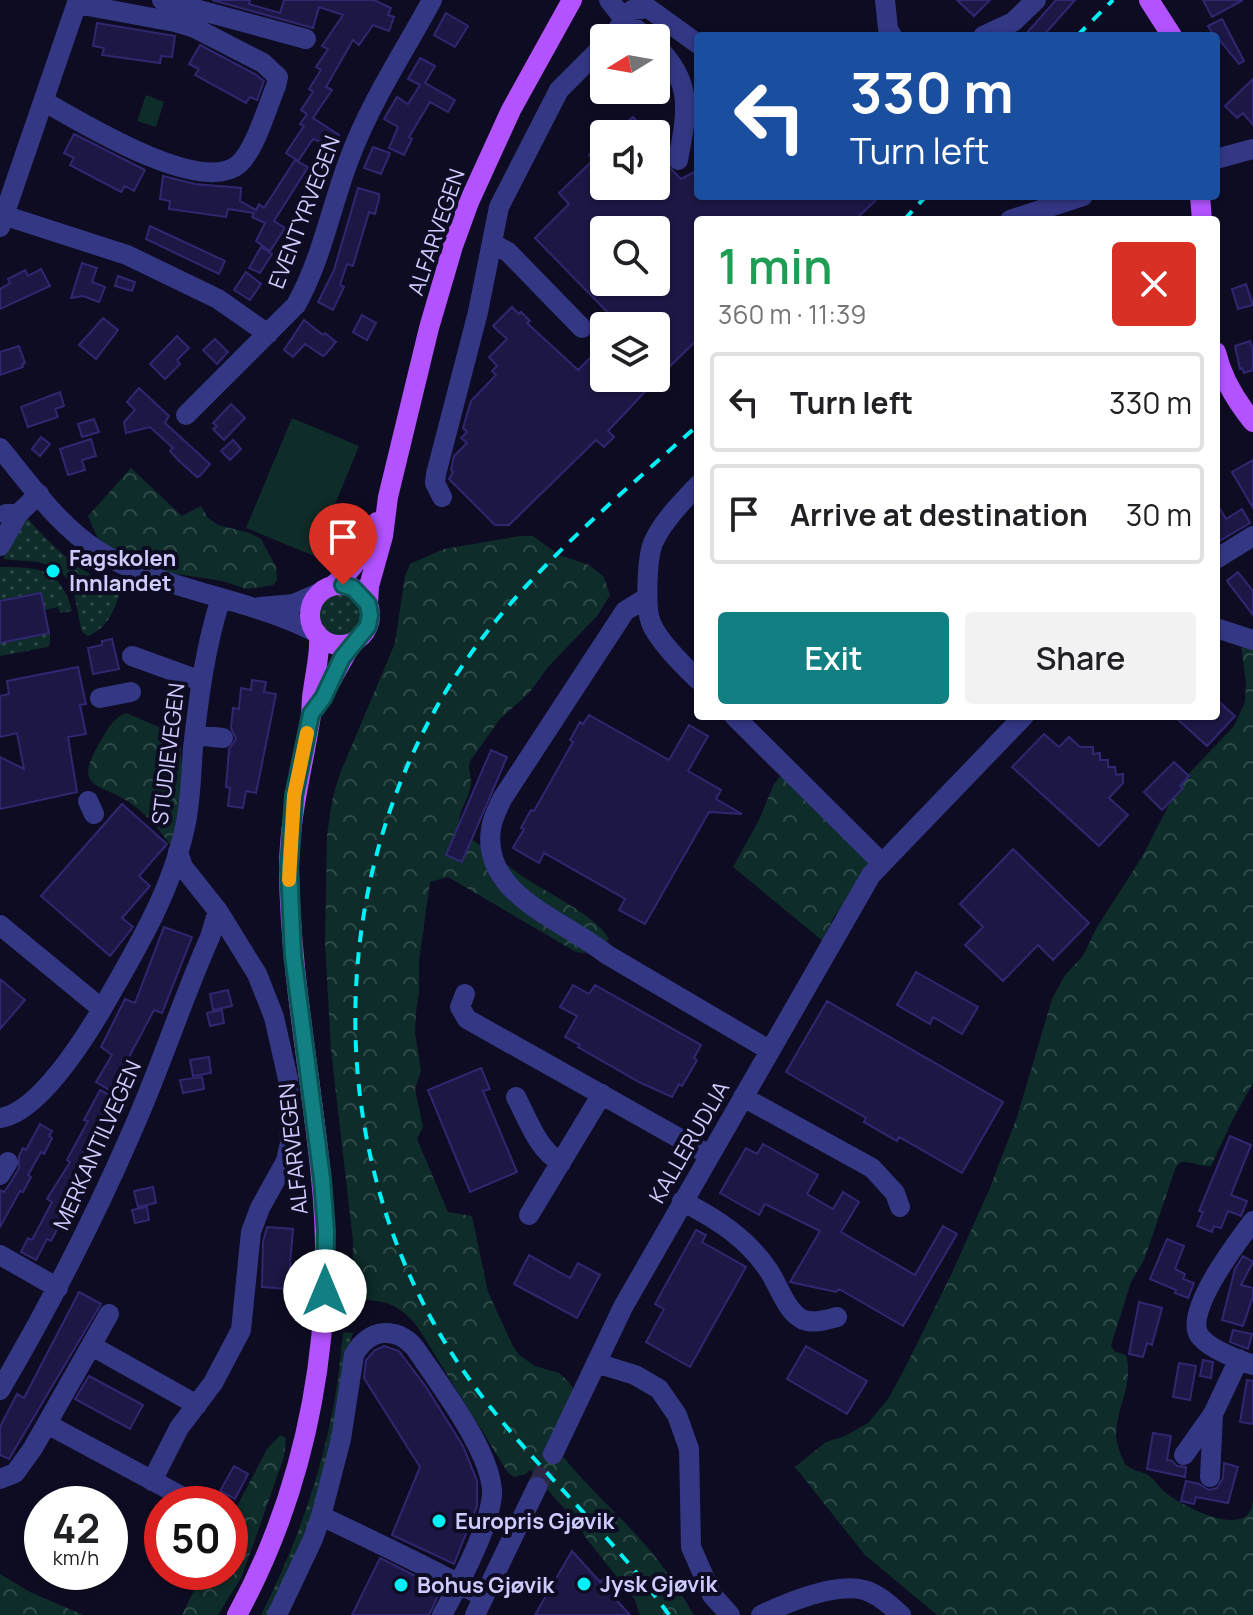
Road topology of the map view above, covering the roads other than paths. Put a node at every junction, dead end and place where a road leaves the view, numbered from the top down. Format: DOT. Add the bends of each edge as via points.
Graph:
graph roads {
  1 [pos="162,0"];
  2 [pos="432,0"];
  3 [pos="572,0"];
  4 [pos="609,0"];
  5 [pos="885,0"];
  6 [pos="1036,0"];
  7 [pos="1150,1"];
  8 [pos="77,2"];
  9 [pos="649,4"];
  10 [pos="624,19"];
  11 [pos="621,24"];
  12 [pos="630,24"];
  13 [pos="885,32"];
  14 [pos="992,32"];
  15 [pos="1169,32"];
  16 [pos="306,39"];
  17 [pos="694,41"];
  18 [pos="590,59"];
  19 [pos="670,60"];
  20 [pos="45,102"];
  21 [pos="1253,149"];
  22 [pos="1220,158"];
  23 [pos="678,160"];
  24 [pos="1074,200"];
  25 [pos="1044,214"];
  26 [pos="1,219"];
  27 [pos="492,243"];
  28 [pos="582,328"];
  29 [pos="268,334"];
  30 [pos="1220,368"];
  31 [pos="186,415"];
  32 [pos="1253,422"];
  33 [pos="0,448"];
  34 [pos="694,489"];
  35 [pos="39,494"];
  36 [pos="388,497"];
  37 [pos="442,497"];
  38 [pos="1253,536"];
  39 [pos="0,546"];
  40 [pos="1220,557"];
  41 [pos="325,589"];
  42 [pos="221,598"];
  43 [pos="646,598"];
  44 [pos="368,604"];
  45 [pos="257,607"];
  46 [pos="1220,629"];
  47 [pos="316,634"];
  48 [pos="1253,640"];
  49 [pos="352,643"];
  50 [pos="132,656"];
  51 [pos="694,676"];
  52 [pos="201,681"];
  53 [pos="131,692"];
  54 [pos="100,698"];
  55 [pos="311,714"];
  56 [pos="738,720"];
  57 [pos="1020,720"];
  58 [pos="195,735"];
  59 [pos="223,738"];
  60 [pos="178,852"];
  61 [pos="882,863"];
  62 [pos="218,911"];
  63 [pos="0,925"];
  64 [pos="465,994"];
  65 [pos="102,1009"];
  66 [pos="769,1050"];
  67 [pos="602,1094"];
  68 [pos="516,1097"];
  69 [pos="743,1097"];
  70 [pos="0,1118"];
  71 [pos="316,1123"];
  72 [pos="709,1155"];
  73 [pos="286,1161"];
  74 [pos="561,1163"];
  75 [pos="682,1201"];
  76 [pos="900,1207"];
  77 [pos="529,1215"];
  78 [pos="1253,1221"];
  79 [pos="0,1255"];
  80 [pos="58,1288"];
  81 [pos="109,1314"];
  82 [pos="837,1317"];
  83 [pos="92,1346"];
  84 [pos="1246,1362"];
  85 [pos="596,1363"];
  86 [pos="0,1390"];
  87 [pos="197,1405"];
  88 [pos="1213,1414"];
  89 [pos="47,1424"];
  90 [pos="553,1454"];
  91 [pos="1184,1455"];
  92 [pos="1210,1477"];
  93 [pos="0,1479"];
  94 [pos="152,1481"];
  95 [pos="162,1486"];
  96 [pos="537,1487"];
  97 [pos="321,1516"];
  98 [pos="459,1584"];
  99 [pos="479,1606"];
  100 [pos="237,1615"];
  101 [pos="277,1615"];
  102 [pos="442,1615"];
  103 [pos="730,1615"];
  104 [pos="761,1615"];
  105 [pos="901,1615"];
  1 -- 16 [label="street"];
  2 -- 29 [label="street, EVENTYRVEGEN" via="369,111 306,288"];
  3 -- 36 [label="main road, ALFARVEGEN" via="511,110 469,202 440,288"];
  4 -- 10 [label="street"];
  5 -- 13 [label="street"];
  6 -- 14 [label="street" via="1013,22"];
  7 -- 15 [label="main road"];
  8 -- 20 [label="street"];
  8 -- 20 [label="street" via="195,28 263,63 278,77 276,86 248,152 240,163 221,172 153,159"];
  9 -- 10 [label="street"];
  9 -- 17 [label="street"];
  10 -- 11 [label="street"];
  10 -- 12 [label="street"];
  18 -- 27 [label="street" via="559,90 499,207"];
  19 -- 23 [label="street" via="687,104"];
  20 -- 26 [label="street"];
  21 -- 22 [label="street"];
  24 -- 25 [label="street"];
  26 -- 29 [label="street" via="127,255 218,299"];
  27 -- 28 [label="street" via="508,252"];
  27 -- 37 [label="street" via="436,474"];
  29 -- 31 [label="street, EVENTYRVEGEN"];
  30 -- 32 [label="main road"];
  33 -- 35 [label="street"];
  34 -- 43 [label="street" via="652,544"];
  35 -- 39 [label="street" via="12,514"];
  35 -- 42 [label="street" via="82,539 110,558"];
  36 -- 41 [label="main road, ALFARVEGEN" via="358,559 345,577"];
  36 -- 44 [label="main road, ALFARVEGEN"];
  38 -- 40 [label="street"];
  41 -- 44 [label="main road" via="353,588"];
  41 -- 45 [label="street" via="294,604"];
  41 -- 47 [label="main road" via="310,611"];
  42 -- 45 [label="street"];
  42 -- 52 [label="street, STUDIEVEGEN"];
  43 -- 51 [label="street" via="651,624"];
  43 -- 66 [label="street" via="625,611 502,799 491,828 492,853 500,877 517,895"];
  44 -- 49 [label="main road" via="368,626"];
  45 -- 47 [label="street"];
  46 -- 48 [label="street"];
  47 -- 49 [label="main road" via="329,644"];
  47 -- 55 [label="main road, ALFARVEGEN" via="320,651"];
  49 -- 55 [label="main road, ALFARVEGEN"];
  50 -- 52 [label="street"];
  52 -- 58 [label="street, STUDIEVEGEN"];
  53 -- 54 [label="street"];
  55 -- 71 [label="main road, ALFARVEGEN" via="294,796 289,868 293,955"];
  56 -- 61 [label="street"];
  57 -- 61 [label="street, KALLERUDLIA"];
  58 -- 59 [label="street"];
  58 -- 60 [label="street, STUDIEVEGEN"];
  60 -- 62 [label="street" via="183,867"];
  60 -- 65 [label="street, STUDIEVEGEN" via="163,895"];
  61 -- 66 [label="street, KALLERUDLIA"];
  62 -- 73 [label="street" via="257,974 280,1036 291,1105"];
  62 -- 80 [label="street, MERKANTILVEGEN" via="134,1127"];
  63 -- 65 [label="street"];
  64 -- 67 [label="street" via="460,1007 467,1019"];
  65 -- 70 [label="street, STUDIEVEGEN" via="38,1098 17,1114"];
  66 -- 69 [label="street, KALLERUDLIA"];
  67 -- 72 [label="street"];
  67 -- 74 [label="street"];
  68 -- 74 [label="street" via="538,1140"];
  69 -- 72 [label="street, KALLERUDLIA"];
  69 -- 76 [label="street" via="872,1168 895,1193"];
  71 -- 73 [label="street" via="305,1147"];
  71 -- 100 [label="main road, ALFARVEGEN" via="326,1231 316,1382 290,1493"];
  72 -- 75 [label="street, KALLERUDLIA"];
  73 -- 87 [label="street" via="251,1232 241,1330"];
  74 -- 77 [label="street"];
  75 -- 82 [label="street" via="724,1223 744,1242 800,1318"];
  75 -- 85 [label="street, KALLERUDLIA"];
  78 -- 84 [label="street" via="1208,1290 1196,1327 1206,1343"];
  79 -- 80 [label="street"];
  80 -- 86 [label="street, MERKANTILVEGEN"];
  81 -- 83 [label="street"];
  83 -- 87 [label="street"];
  83 -- 89 [label="street"];
  84 -- 88 [label="street"];
  85 -- 90 [label="street, KALLERUDLIA"];
  85 -- 103 [label="street" via="659,1389 677,1415 689,1449 691,1547 712,1595"];
  87 -- 94 [label="street"];
  88 -- 91 [label="street"];
  88 -- 92 [label="street"];
  89 -- 93 [label="street" via="15,1473"];
  89 -- 94 [label="street"];
  94 -- 95 [label="street"];
  96 -- 99 [label="street"];
  97 -- 98 [label="street"];
  97 -- 98 [label="street" via="341,1439 354,1355 372,1335 400,1335 426,1364 478,1446 489,1475 492,1497"];
  97 -- 101 [label="street"];
  98 -- 99 [label="street"];
  98 -- 102 [label="street"];
  104 -- 105 [label="street" via="834,1590 864,1590"];
}
